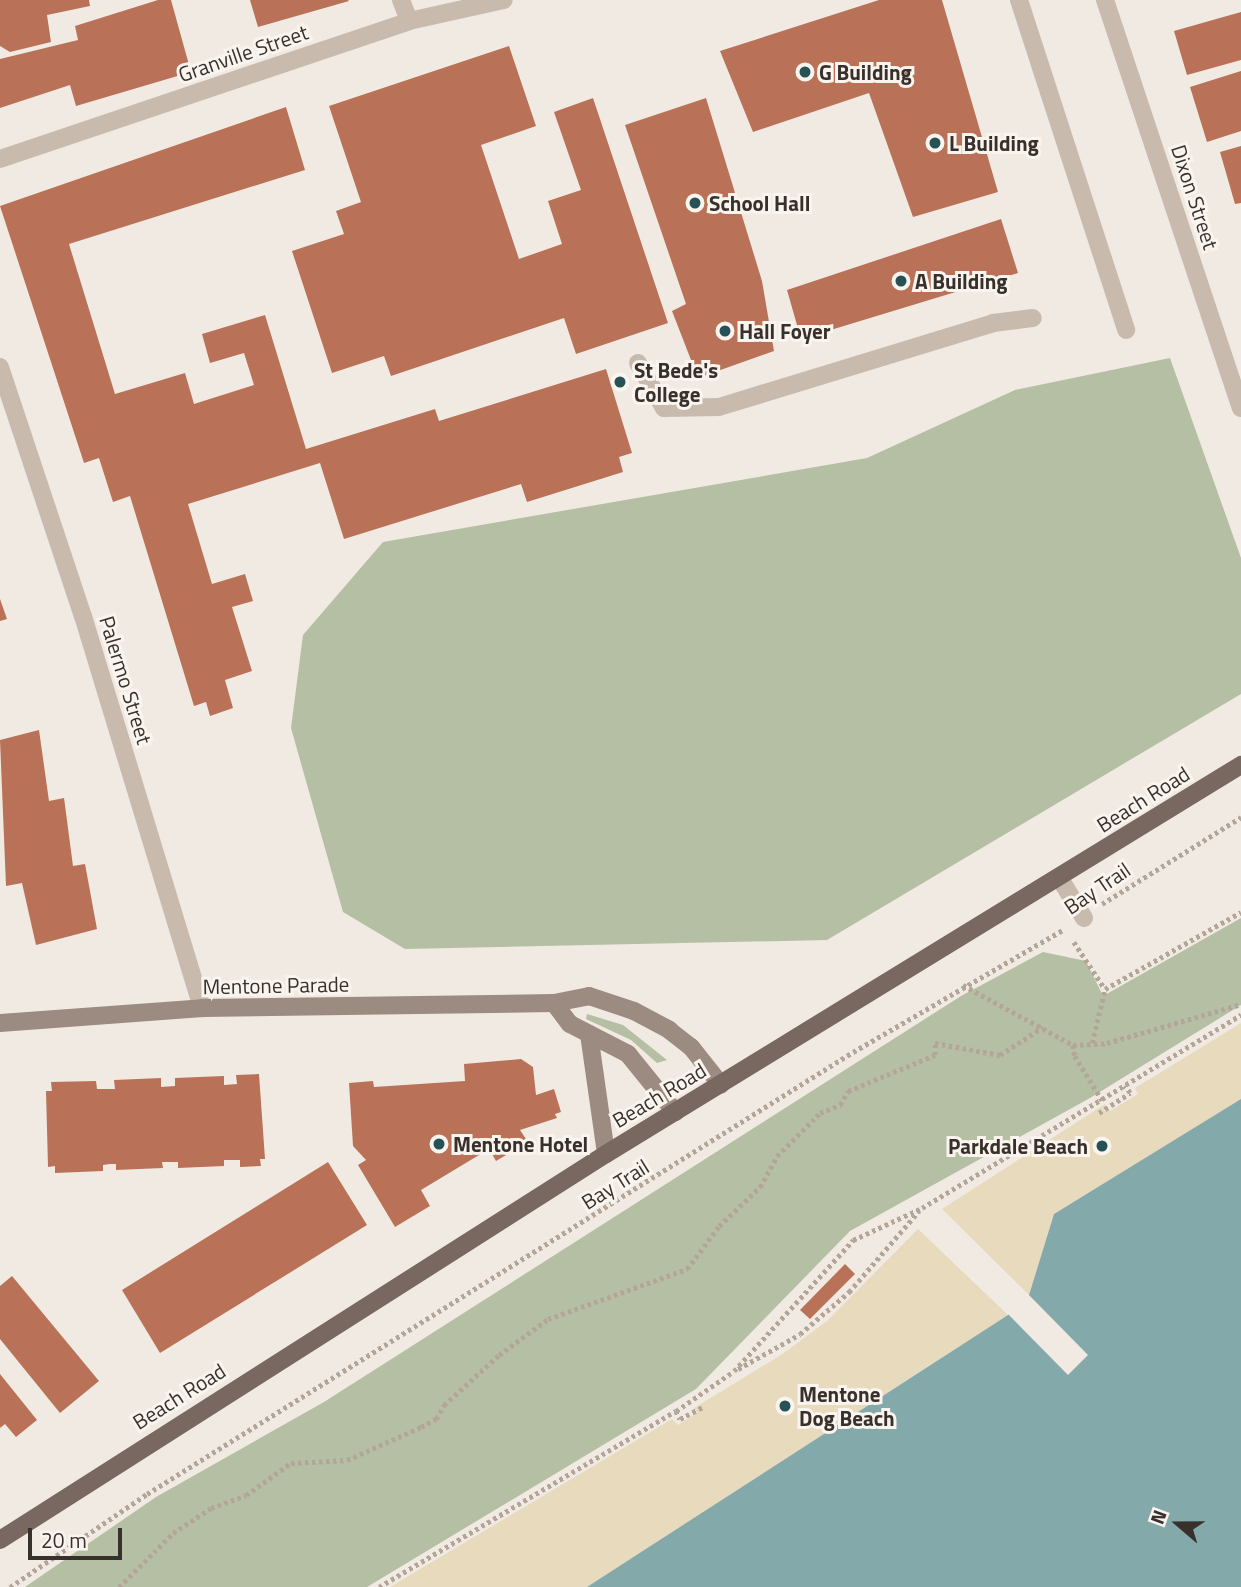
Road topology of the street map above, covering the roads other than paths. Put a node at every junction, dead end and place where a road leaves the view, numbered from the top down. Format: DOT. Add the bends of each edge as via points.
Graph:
graph roads {
  1 [pos="401,0"];
  2 [pos="504,0"];
  3 [pos="1018,0"];
  4 [pos="1105,0"];
  5 [pos="409,21"];
  6 [pos="0,159"];
  7 [pos="1033,318"];
  8 [pos="1126,330"];
  9 [pos="638,363"];
  10 [pos="0,367"];
  11 [pos="1241,408"];
  12 [pos="1241,765"];
  13 [pos="1059,877"];
  14 [pos="1084,918"];
  15 [pos="554,1003"];
  16 [pos="202,1008"];
  17 [pos="0,1023"];
  18 [pos="589,1034"];
  19 [pos="721,1085"];
  20 [pos="675,1112"];
  21 [pos="606,1154"];
  22 [pos="0,1540"];
  1 -- 5 [label="street"];
  2 -- 5 [label="street, Granville Street"];
  3 -- 8 [label="street"];
  4 -- 11 [label="street, Dixon Street"];
  5 -- 6 [label="street, Granville Street"];
  7 -- 9 [label="street" via="993,323 719,407 664,408"];
  10 -- 16 [label="street, Palermo Street" via="83,616"];
  12 -- 13 [label="main road, Beach Road"];
  13 -- 14 [label="street"];
  13 -- 19 [label="main road, Beach Road"];
  15 -- 16 [label="street, Mentone Parade"];
  15 -- 18 [label="street" via="570,1024"];
  15 -- 19 [label="street, Mentone Parade" via="589,996 656,1022 691,1048"];
  16 -- 17 [label="street, Mentone Parade"];
  18 -- 20 [label="street" via="616,1045 637,1062"];
  18 -- 21 [label="street"];
  19 -- 20 [label="main road, Beach Road"];
  20 -- 21 [label="main road, Beach Road"];
  21 -- 22 [label="main road, Beach Road"];
}
